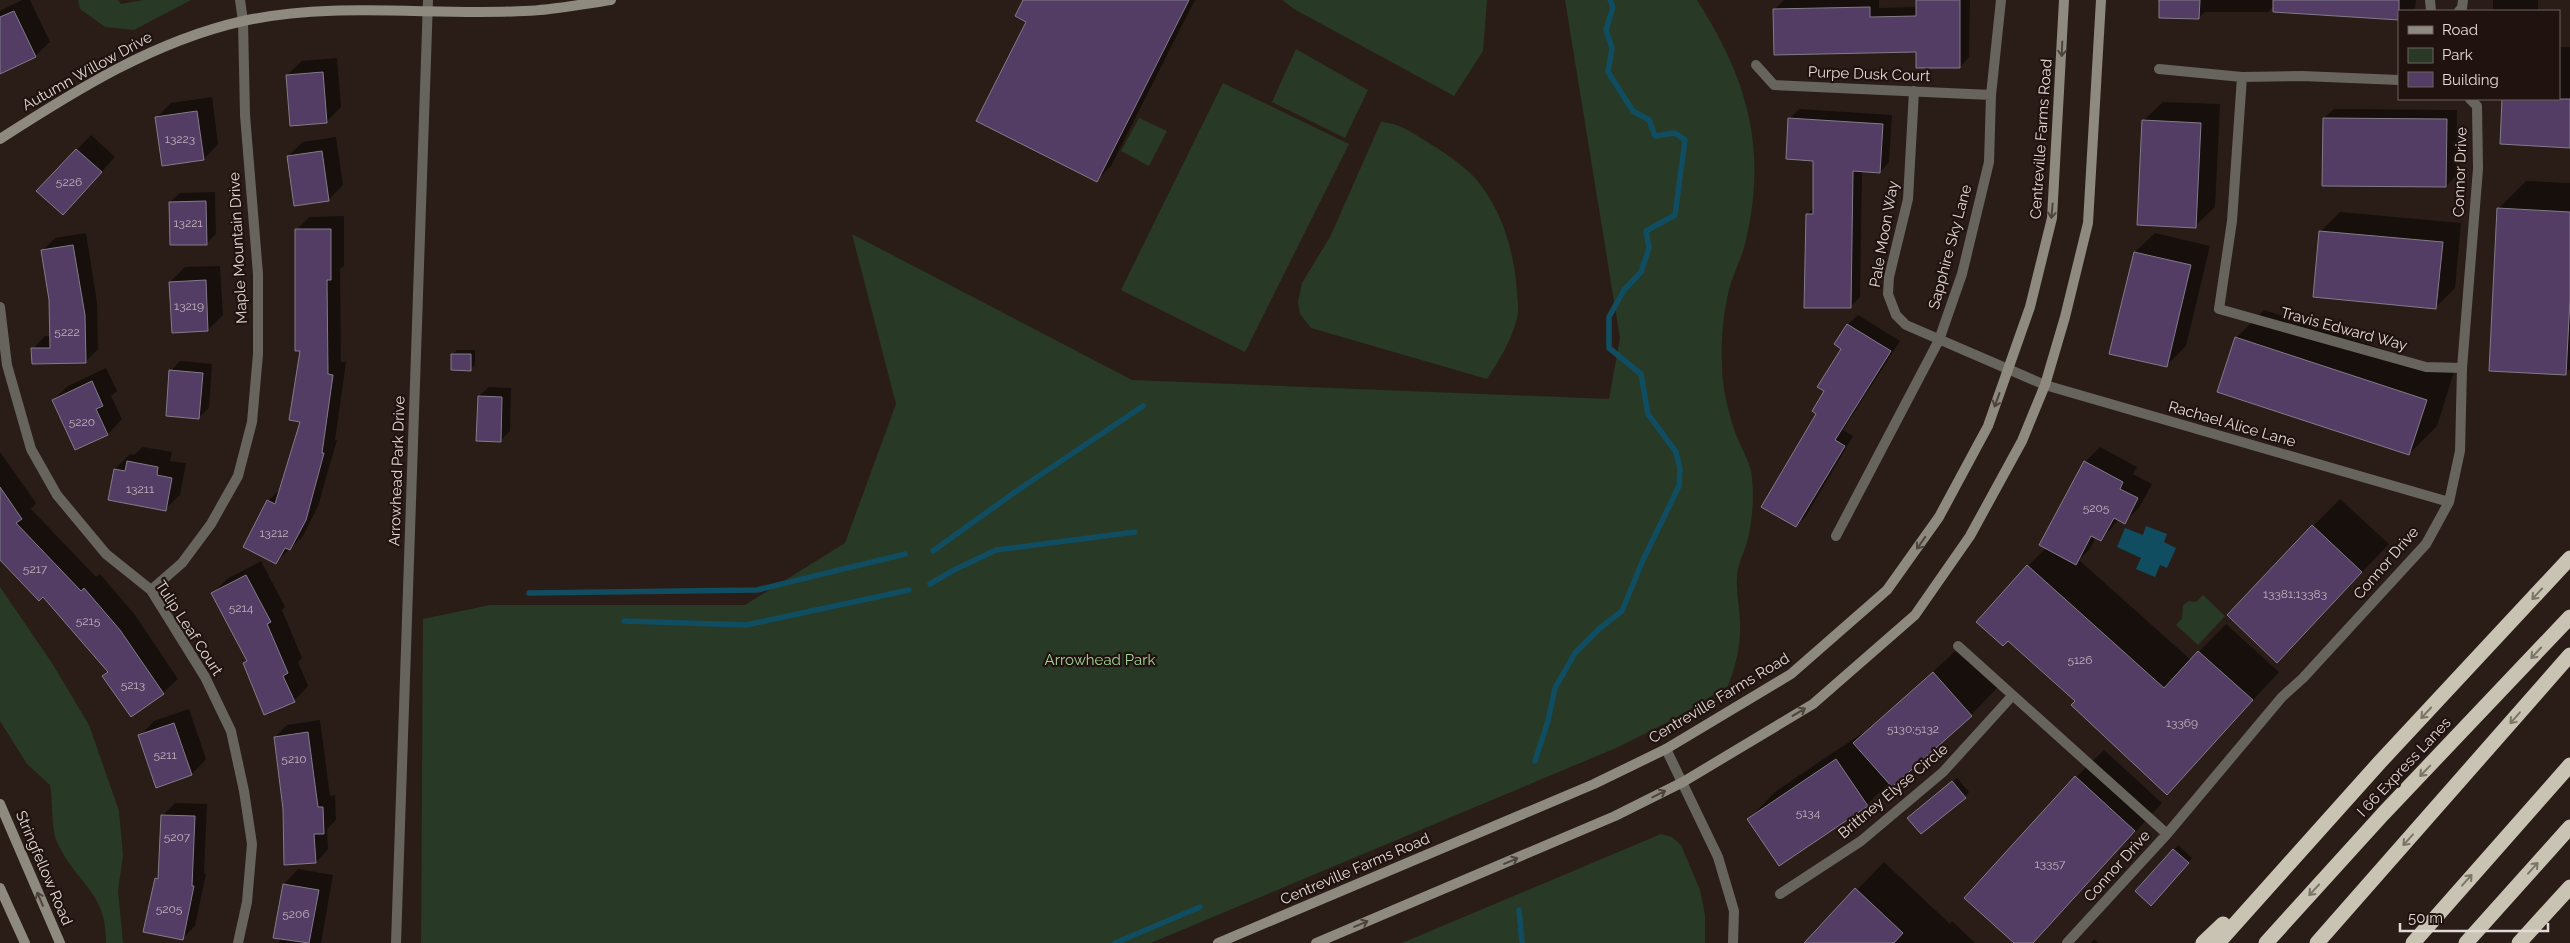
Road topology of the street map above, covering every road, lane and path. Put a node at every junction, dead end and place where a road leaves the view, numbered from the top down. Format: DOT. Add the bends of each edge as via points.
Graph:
graph roads {
  1 [pos="240,0"];
  2 [pos="428,0"];
  3 [pos="612,0"];
  4 [pos="2001,0"];
  5 [pos="2064,0"];
  6 [pos="2102,0"];
  7 [pos="428,11"];
  8 [pos="243,21"];
  9 [pos="1756,65"];
  10 [pos="2159,69"];
  11 [pos="2242,77"];
  12 [pos="2398,80"];
  13 [pos="1914,91"];
  14 [pos="1991,95"];
  15 [pos="2471,100"];
  16 [pos="0,138"];
  17 [pos="0,308"];
  18 [pos="1939,340"];
  19 [pos="2462,368"];
  20 [pos="2008,370"];
  21 [pos="2045,385"];
  22 [pos="2449,502"];
  23 [pos="1836,536"];
  24 [pos="2570,558"];
  25 [pos="150,590"];
  26 [pos="2570,618"];
  27 [pos="1958,646"];
  28 [pos="2570,655"];
  29 [pos="2012,696"];
  30 [pos="1666,749"];
  31 [pos="2570,765"];
  32 [pos="1683,782"];
  33 [pos="0,804"];
  34 [pos="2570,827"];
  35 [pos="2167,834"];
  36 [pos="2316,834"];
  37 [pos="2570,887"];
  38 [pos="0,888"];
  39 [pos="1780,894"];
  40 [pos="24,943"];
  41 [pos="60,943"];
  42 [pos="238,943"];
  43 [pos="396,943"];
  44 [pos="1218,943"];
  45 [pos="1316,943"];
  46 [pos="1733,943"];
  47 [pos="2067,943"];
  48 [pos="2204,943"];
  49 [pos="2218,943"];
  50 [pos="2266,943"];
  51 [pos="2317,943"];
  52 [pos="2413,943"];
  53 [pos="2466,943"];
  54 [pos="2520,943"];
  1 -- 8 [label="street, Maple Mountain Drive"];
  2 -- 7 [label="street, Arrowhead Park Drive"];
  3 -- 7 [label="street, Autumn Willow Drive" via="526,11"];
  4 -- 14 [label="street, Sapphire Sky Lane"];
  5 -- 20 [label="street, Centreville Farms Road, one-way" via="2052,218 2030,307"];
  6 -- 21 [label="street" via="2088,224"];
  7 -- 8 [label="street, Autumn Willow Drive" via="341,9"];
  7 -- 43 [label="street, Arrowhead Park Drive"];
  8 -- 16 [label="street, Autumn Willow Drive" via="160,47 57,102"];
  8 -- 25 [label="street, Maple Mountain Drive" via="245,114 258,274 258,354 252,422 238,476 211,524 182,563"];
  9 -- 13 [label="street, Purpe Dusk Court" via="1774,85"];
  10 -- 11 [label="street"];
  11 -- 12 [label="street"];
  11 -- 19 [label="street, Travis Edward Way" via="2232,221 2219,309 2426,366"];
  13 -- 14 [label="street, Purpe Dusk Court"];
  13 -- 18 [label="street, Pale Moon Way" via="1908,199 1889,277 1888,294 1896,315 1906,325"];
  14 -- 18 [label="street, Sapphire Sky Lane" via="1989,162 1962,274"];
  15 -- 19 [label="street, Connor Drive" via="2477,106 2478,169"];
  17 -- 25 [label="street, Tulip Leaf Court" via="7,365 31,449 56,495 106,554"];
  18 -- 20 [label="street, Pale Moon Way"];
  18 -- 23 [label="street, Sapphire Sky Lane"];
  19 -- 22 [label="street, Connor Drive" via="2460,451"];
  20 -- 21 [label="street, Rachael Alice Lane"];
  20 -- 30 [label="street, Centreville Farms Road, one-way" via="1988,426 1939,517 1887,590 1791,674"];
  21 -- 22 [label="street, Rachael Alice Lane"];
  32 -- 21 [label="street, one-way" via="1813,704 1915,615 1970,536 2022,441"];
  22 -- 35 [label="street, Connor Drive" via="2426,544 2282,698"];
  24 -- 36 [label="highway, one-way"];
  25 -- 42 [label="street, Tulip Leaf Court" via="205,677 231,731 252,844 247,902"];
  26 -- 50 [label="highway, I 66 Express Lanes, one-way" via="2383,814"];
  27 -- 29 [label="street"];
  28 -- 51 [label="highway, one-way"];
  29 -- 35 [label="street"];
  29 -- 39 [label="street, Brittney Elyse Circle" via="1944,772 1861,841"];
  30 -- 32 [label="street"];
  30 -- 44 [label="street, Centreville Farms Road" via="1594,784"];
  52 -- 31 [label="highway, one-way"];
  45 -- 32 [label="street, one-way" via="1615,816"];
  32 -- 46 [label="street" via="1718,858 1734,911"];
  41 -- 33 [label="street, Stringfellow Road, one-way"];
  53 -- 34 [label="highway, one-way"];
  35 -- 47 [label="street, Connor Drive"];
  36 -- 48 [label="highway"];
  36 -- 49 [label="highway"];
  37 -- 54 [label="highway"];
  38 -- 40 [label="street"];
}
